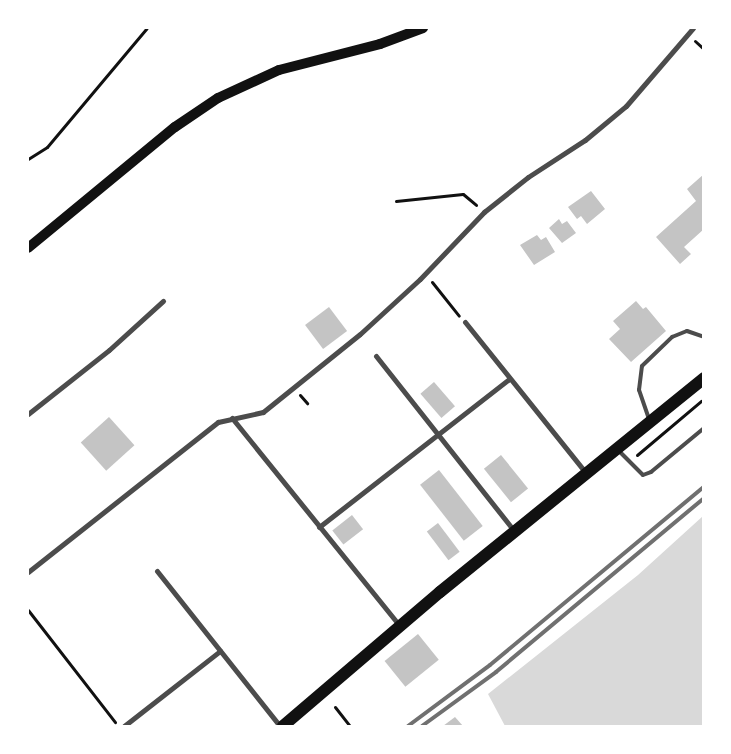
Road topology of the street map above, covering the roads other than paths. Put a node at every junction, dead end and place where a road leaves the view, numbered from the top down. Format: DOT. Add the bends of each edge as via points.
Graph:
graph roads {
  1 [pos="423,28"];
  2 [pos="693,28"];
  3 [pos="28,248"];
  4 [pos="164,301"];
  5 [pos="464,322"];
  6 [pos="704,337"];
  7 [pos="376,356"];
  8 [pos="704,378"];
  9 [pos="508,379"];
  10 [pos="28,414"];
  11 [pos="232,418"];
  12 [pos="651,423"];
  13 [pos="704,428"];
  14 [pos="439,434"];
  15 [pos="618,450"];
  16 [pos="588,475"];
  17 [pos="320,526"];
  18 [pos="516,533"];
  19 [pos="157,571"];
  20 [pos="28,572"];
  21 [pos="400,626"];
  22 [pos="220,650"];
  23 [pos="124,726"];
  24 [pos="282,726"];
  1 -- 3 [label="main road" via="380,44 280,70 218,98 175,127"];
  2 -- 11 [label="street" via="626,106 585,140 484,212 425,274 360,334 263,412 251,417"];
  4 -- 10 [label="street" via="109,350"];
  5 -- 9 [label="street"];
  6 -- 12 [label="lane" via="687,331 672,337 642,366 639,390"];
  7 -- 14 [label="street"];
  8 -- 12 [label="main road"];
  9 -- 14 [label="street"];
  9 -- 16 [label="street"];
  11 -- 17 [label="street"];
  11 -- 20 [label="street" via="218,422"];
  12 -- 15 [label="main road"];
  13 -- 15 [label="lane" via="651,472 643,475"];
  14 -- 17 [label="street"];
  14 -- 18 [label="street"];
  15 -- 16 [label="main road"];
  16 -- 18 [label="main road"];
  17 -- 21 [label="street"];
  18 -- 21 [label="main road"];
  19 -- 22 [label="street"];
  21 -- 24 [label="main road"];
  22 -- 23 [label="street"];
  22 -- 24 [label="street"];
}
